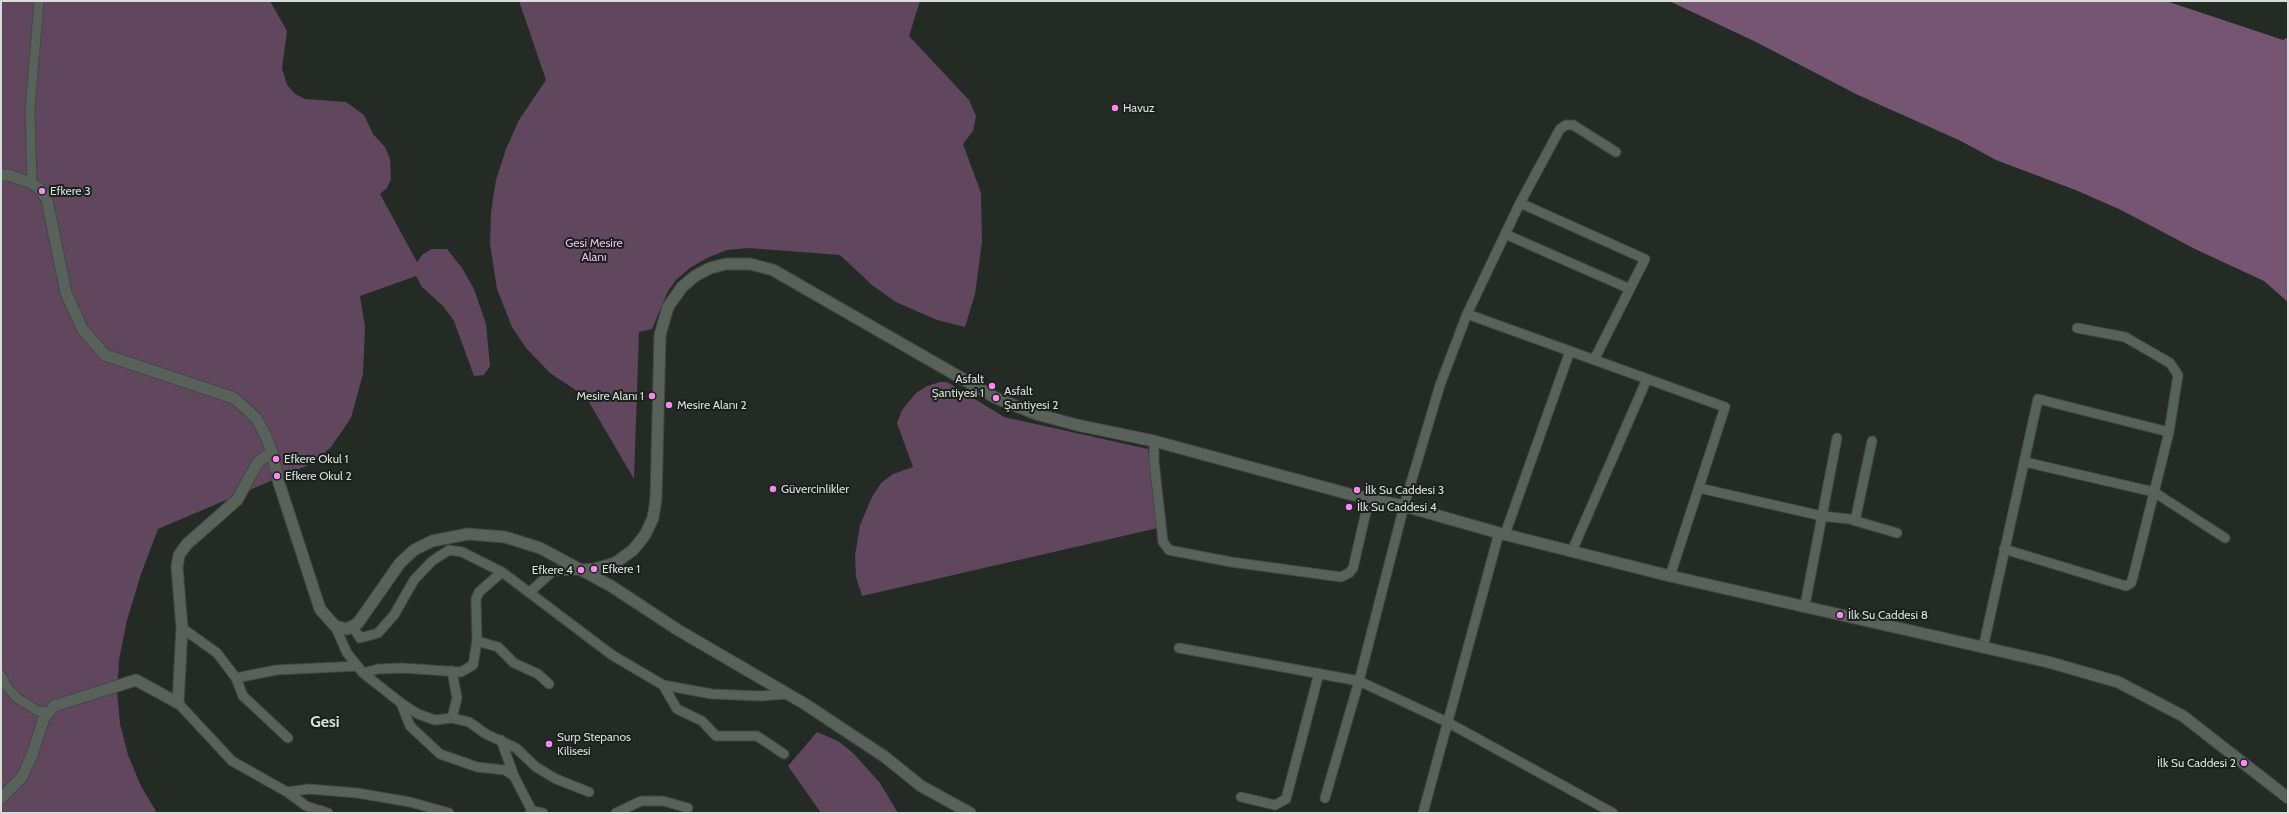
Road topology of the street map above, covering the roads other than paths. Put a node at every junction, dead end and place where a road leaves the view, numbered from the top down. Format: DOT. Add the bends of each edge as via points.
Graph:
graph roads {
  1 [pos="39,1"];
  2 [pos="1616,152"];
  3 [pos="1,175"];
  4 [pos="32,183"];
  5 [pos="1520,202"];
  6 [pos="1505,234"];
  7 [pos="1630,289"];
  8 [pos="1467,314"];
  9 [pos="2077,328"];
  10 [pos="1570,351"];
  11 [pos="1594,360"];
  12 [pos="1647,379"];
  13 [pos="2169,432"];
  14 [pos="1837,438"];
  15 [pos="1154,441"];
  16 [pos="1872,441"];
  17 [pos="272,452"];
  18 [pos="2025,462"];
  19 [pos="1699,488"];
  20 [pos="2154,492"];
  21 [pos="1369,499"];
  22 [pos="1404,506"];
  23 [pos="1822,516"];
  24 [pos="1855,521"];
  25 [pos="1502,533"];
  26 [pos="1897,533"];
  27 [pos="2225,538"];
  28 [pos="2004,549"];
  29 [pos="1572,551"];
  30 [pos="581,570"];
  31 [pos="502,572"];
  32 [pos="1670,576"];
  33 [pos="531,591"];
  34 [pos="1805,605"];
  35 [pos="335,626"];
  36 [pos="353,627"];
  37 [pos="182,628"];
  38 [pos="477,641"];
  39 [pos="1179,648"];
  40 [pos="1982,648"];
  41 [pos="361,670"];
  42 [pos="452,671"];
  43 [pos="1319,673"];
  44 [pos="1,675"];
  45 [pos="236,678"];
  46 [pos="1359,681"];
  47 [pos="549,684"];
  48 [pos="663,685"];
  49 [pos="787,694"];
  50 [pos="178,703"];
  51 [pos="401,703"];
  52 [pos="48,712"];
  53 [pos="452,718"];
  54 [pos="1447,722"];
  55 [pos="288,738"];
  56 [pos="501,740"];
  57 [pos="784,754"];
  58 [pos="514,776"];
  59 [pos="288,792"];
  60 [pos="589,792"];
  61 [pos="1241,797"];
  62 [pos="1,798"];
  63 [pos="1325,798"];
  64 [pos="2288,798"];
  65 [pos="688,808"];
  66 [pos="304,810"];
  67 [pos="531,812"];
  68 [pos="328,813"];
  69 [pos="449,813"];
  70 [pos="543,813"];
  71 [pos="616,813"];
  72 [pos="970,813"];
  73 [pos="1423,813"];
  74 [pos="1613,813"];
  1 -- 4 [label="street" via="30,110"];
  2 -- 5 [label="street" via="1573,125 1566,125 1560,129"];
  3 -- 4 [label="street"];
  4 -- 17 [label="street" via="42,191 47,200 66,293 83,330 105,355 234,398 256,418"];
  5 -- 6 [label="street"];
  5 -- 7 [label="street" via="1645,259"];
  6 -- 7 [label="street"];
  6 -- 8 [label="street"];
  7 -- 11 [label="street"];
  8 -- 10 [label="street"];
  8 -- 22 [label="street" via="1440,385"];
  9 -- 13 [label="street" via="2125,337 2170,363 2178,375"];
  10 -- 11 [label="street"];
  10 -- 25 [label="street"];
  11 -- 12 [label="street"];
  12 -- 19 [label="street" via="1725,407"];
  12 -- 29 [label="street"];
  13 -- 18 [label="street" via="2038,399"];
  13 -- 20 [label="street"];
  14 -- 23 [label="street"];
  15 -- 21 [label="street"];
  15 -- 21 [label="street" via="1163,542 1169,550 1231,562 1341,577 1352,568"];
  15 -- 30 [label="street" via="1043,416 996,398 772,270 750,264 726,264 700,273 682,287 668,307 661,327 656,499 653,518 645,535 633,550 615,563"];
  16 -- 24 [label="street"];
  17 -- 35 [label="street" via="279,483 320,609"];
  17 -- 37 [label="street" via="258,462 237,500 187,544 179,555 177,567"];
  18 -- 20 [label="street"];
  18 -- 28 [label="street"];
  19 -- 23 [label="street"];
  19 -- 32 [label="street"];
  20 -- 27 [label="street"];
  20 -- 28 [label="street" via="2133,577 2128,585"];
  21 -- 22 [label="street"];
  22 -- 25 [label="street"];
  22 -- 46 [label="street"];
  23 -- 24 [label="street"];
  23 -- 34 [label="street"];
  24 -- 26 [label="street"];
  25 -- 29 [label="street"];
  25 -- 54 [label="street"];
  28 -- 40 [label="street"];
  29 -- 32 [label="street"];
  30 -- 33 [label="street" via="552,571"];
  30 -- 36 [label="street" via="540,548 505,537 468,534 432,540 414,550 400,563 362,619"];
  30 -- 49 [label="street"];
  31 -- 33 [label="street"];
  31 -- 36 [label="street" via="462,552 449,550 432,561 414,580 394,615 378,633 360,638"];
  31 -- 38 [label="street" via="479,592 476,599"];
  32 -- 34 [label="street"];
  33 -- 48 [label="street" via="612,655"];
  34 -- 40 [label="street"];
  35 -- 36 [label="street"];
  35 -- 41 [label="street" via="347,653"];
  37 -- 45 [label="street" via="217,653"];
  37 -- 50 [label="street"];
  38 -- 42 [label="street" via="473,665 461,672"];
  38 -- 47 [label="street" via="498,647 514,663 538,674"];
  39 -- 43 [label="street"];
  40 -- 64 [label="street" via="2048,662 2118,682 2182,716"];
  41 -- 42 [label="street" via="402,668"];
  41 -- 45 [label="street" via="276,670"];
  41 -- 51 [label="street"];
  42 -- 53 [label="street" via="456,698"];
  43 -- 46 [label="street"];
  43 -- 61 [label="street" via="1286,800 1275,806"];
  44 -- 52 [label="street" via="17,698 38,711"];
  45 -- 55 [label="street" via="243,696"];
  46 -- 54 [label="street"];
  46 -- 63 [label="street"];
  48 -- 49 [label="street" via="712,694"];
  48 -- 57 [label="street" via="677,709 702,721 716,736 757,736"];
  49 -- 72 [label="street" via="884,757 921,786"];
  50 -- 52 [label="street" via="136,680 68,700 54,706"];
  50 -- 59 [label="street" via="232,761"];
  51 -- 53 [label="street" via="418,714 435,720"];
  51 -- 58 [label="street" via="410,726 440,754 477,767 505,770"];
  52 -- 62 [label="street" via="22,776"];
  53 -- 56 [label="street" via="469,722 486,734"];
  54 -- 73 [label="street"];
  54 -- 74 [label="street"];
  56 -- 58 [label="street"];
  56 -- 60 [label="street" via="516,748 536,767"];
  58 -- 67 [label="street"];
  59 -- 66 [label="street"];
  59 -- 69 [label="street" via="309,789 357,793 410,802"];
  65 -- 71 [label="street" via="663,801 641,801"];
  66 -- 68 [label="street"];
  67 -- 70 [label="street"];
}
